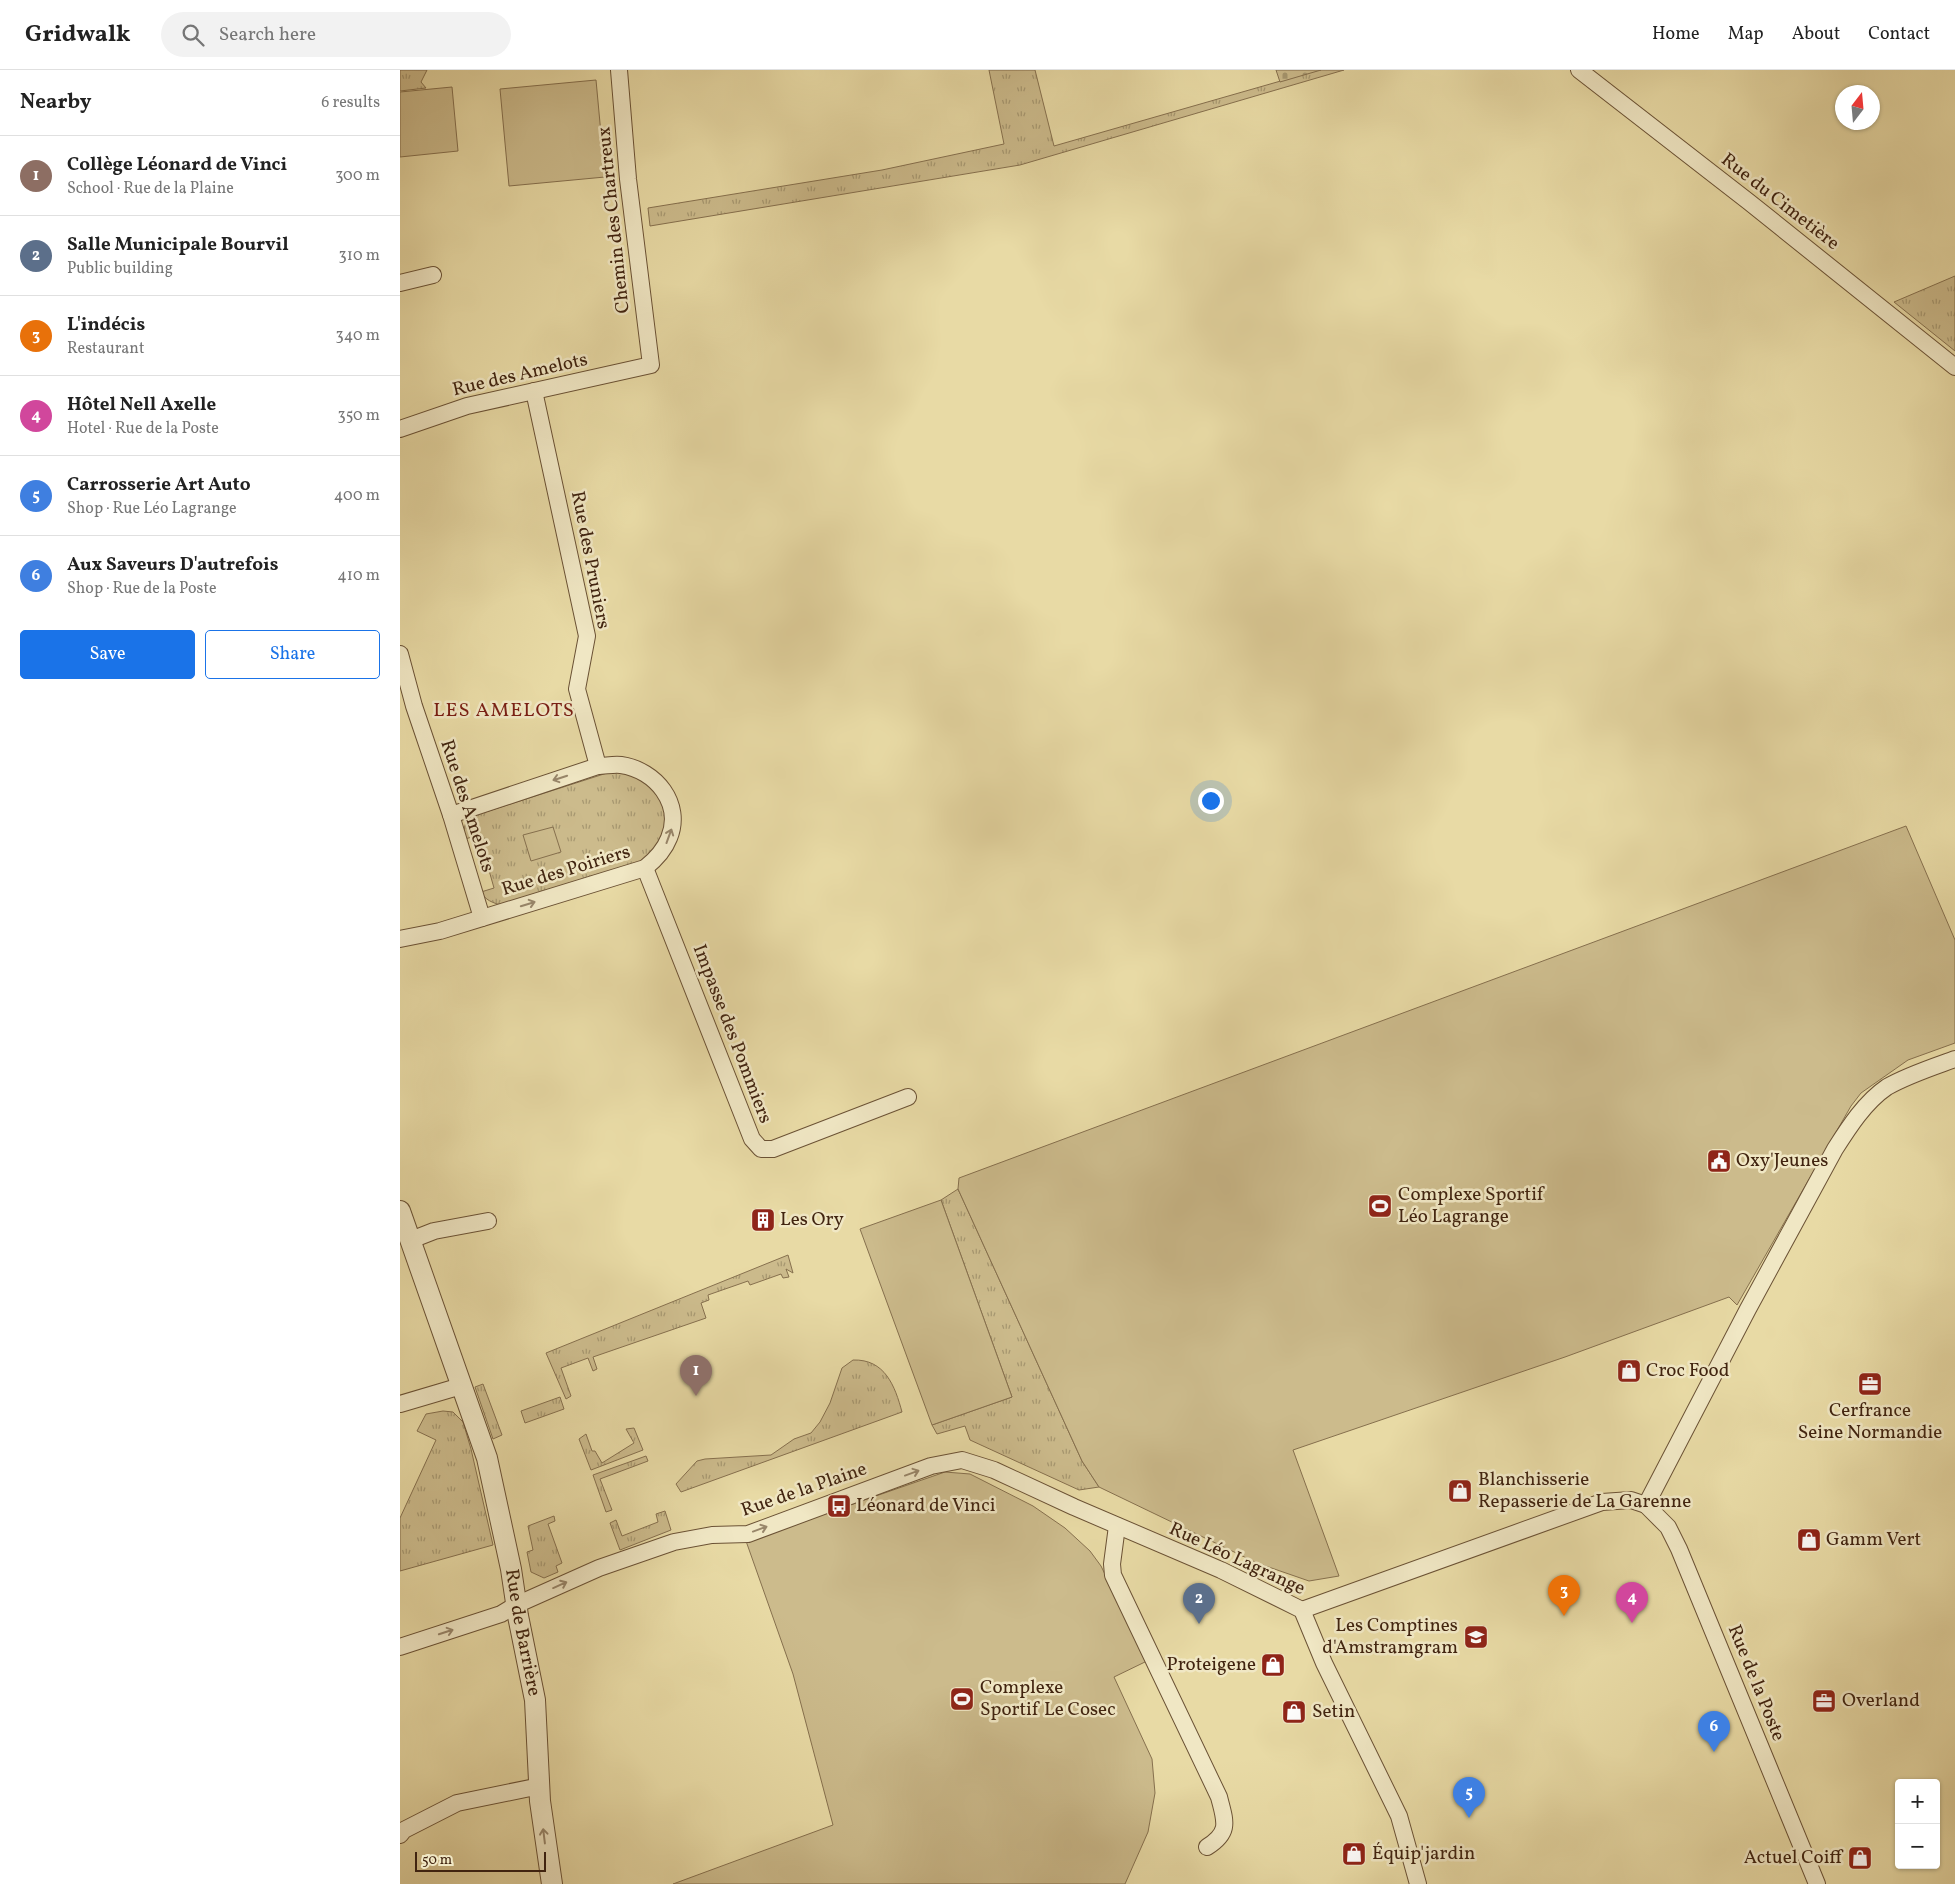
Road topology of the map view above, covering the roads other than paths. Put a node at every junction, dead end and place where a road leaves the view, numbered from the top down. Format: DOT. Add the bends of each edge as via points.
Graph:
graph roads {
  1 [pos="618,70"];
  2 [pos="1578,70"];
  3 [pos="433,275"];
  4 [pos="400,283"];
  5 [pos="650,365"];
  6 [pos="1955,367"];
  7 [pos="534,391"];
  8 [pos="400,428"];
  9 [pos="400,654"];
  10 [pos="598,766"];
  11 [pos="451,815"];
  12 [pos="645,868"];
  13 [pos="482,918"];
  14 [pos="400,939"];
  15 [pos="1955,1058"];
  16 [pos="908,1097"];
  17 [pos="400,1211"];
  18 [pos="488,1221"];
  19 [pos="411,1240"];
  20 [pos="461,1386"];
  21 [pos="400,1404"];
  22 [pos="1646,1505"];
  23 [pos="1074,1507"];
  24 [pos="1117,1526"];
  25 [pos="516,1605"];
  26 [pos="1302,1610"];
  27 [pos="400,1647"];
  28 [pos="540,1786"];
  29 [pos="400,1835"];
  30 [pos="1207,1847"];
  31 [pos="552,1884"];
  32 [pos="1418,1884"];
  33 [pos="1817,1884"];
  1 -- 5 [label="street, Chemin des Chartreux"];
  2 -- 6 [label="street, Rue du Cimetière"];
  3 -- 4 [label="street"];
  5 -- 7 [label="street, Rue des Amelots"];
  7 -- 8 [label="street, Rue des Amelots" via="467,406"];
  7 -- 10 [label="street, Rue des Pruniers" via="587,636 578,689"];
  9 -- 11 [label="street, Rue des Amelots"];
  10 -- 11 [label="street, Rue des Poiriers, one-way"];
  12 -- 10 [label="street, Rue des Poiriers, one-way" via="658,857 669,838 674,818 670,801 658,782 640,772 622,766"];
  11 -- 13 [label="street, Rue des Amelots"];
  13 -- 12 [label="street, Rue des Poiriers, one-way"];
  12 -- 16 [label="street, Impasse des Pommiers" via="752,1139 761,1149 773,1149"];
  13 -- 14 [label="street"];
  15 -- 22 [label="street" via="1887,1088 1867,1105 1848,1130 1748,1309"];
  17 -- 19 [label="street, Rue de Barrière"];
  18 -- 19 [label="street" via="434,1231"];
  19 -- 20 [label="street, Rue de Barrière"];
  20 -- 21 [label="street"];
  20 -- 25 [label="street, Rue de Barrière" via="487,1458"];
  22 -- 26 [label="street" via="1631,1500 1602,1502"];
  22 -- 33 [label="street, Rue de la Poste" via="1668,1527 1679,1549"];
  23 -- 24 [label="street, Rue Léo Lagrange"];
  25 -- 23 [label="street, Rue de la Plaine, one-way" via="599,1568 674,1542 712,1535 748,1534 931,1466 962,1460 994,1470"];
  24 -- 26 [label="street, Rue Léo Lagrange" via="1222,1570"];
  24 -- 30 [label="street" via="1113,1575 1219,1797 1226,1823 1220,1839"];
  27 -- 25 [label="street, Rue de la Plaine, one-way" via="501,1614"];
  25 -- 28 [label="street, Rue de Barrière" via="535,1700"];
  26 -- 32 [label="street, Rue Léo Lagrange" via="1324,1663 1399,1816"];
  28 -- 29 [label="street" via="457,1804"];
  31 -- 28 [label="street, Rue de Barrière, one-way"];
}
